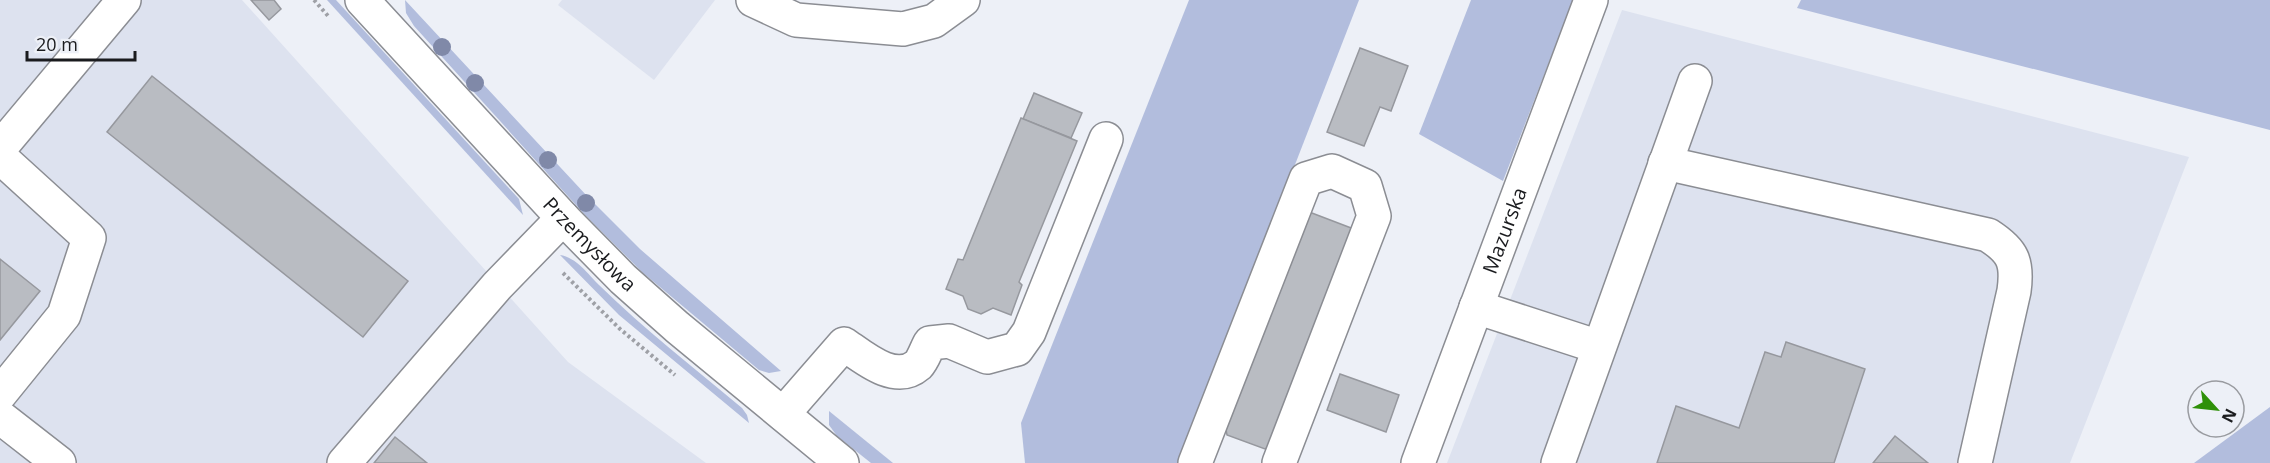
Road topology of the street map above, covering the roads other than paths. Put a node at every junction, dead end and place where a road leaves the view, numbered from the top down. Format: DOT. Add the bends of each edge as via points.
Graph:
graph roads {
  1 [pos="124,0"];
  2 [pos="362,0"];
  3 [pos="753,0"];
  4 [pos="963,0"];
  5 [pos="1590,0"];
  6 [pos="1695,81"];
  7 [pos="1106,139"];
  8 [pos="0,148"];
  9 [pos="0,157"];
  10 [pos="1665,164"];
  11 [pos="563,218"];
  12 [pos="1476,306"];
  13 [pos="1599,347"];
  14 [pos="0,394"];
  15 [pos="783,414"];
  16 [pos="0,417"];
  17 [pos="59,463"];
  18 [pos="344,463"];
  19 [pos="842,463"];
  20 [pos="1195,463"];
  21 [pos="1279,463"];
  22 [pos="1418,463"];
  23 [pos="1558,463"];
  24 [pos="1975,463"];
  1 -- 8 [label="street"];
  2 -- 11 [label="street, Przemysłowa"];
  3 -- 4 [label="street" via="796,20 903,29 934,21"];
  5 -- 12 [label="street, Mazurska"];
  6 -- 10 [label="street"];
  7 -- 15 [label="street" via="1029,332 1017,349 987,357 949,341 930,344 918,364 900,373 880,368 844,344"];
  9 -- 14 [label="street" via="88,238 64,315"];
  10 -- 13 [label="street"];
  10 -- 24 [label="street" via="1988,235 2001,243 2012,256 2017,271"];
  11 -- 15 [label="street, Przemysłowa" via="622,279"];
  11 -- 18 [label="street" via="497,286"];
  12 -- 13 [label="street"];
  12 -- 22 [label="street, Mazurska"];
  13 -- 23 [label="street"];
  15 -- 19 [label="street, Przemysłowa"];
  16 -- 17 [label="street"];
  20 -- 21 [label="street" via="1306,179 1332,171 1365,186 1374,216"];
}
